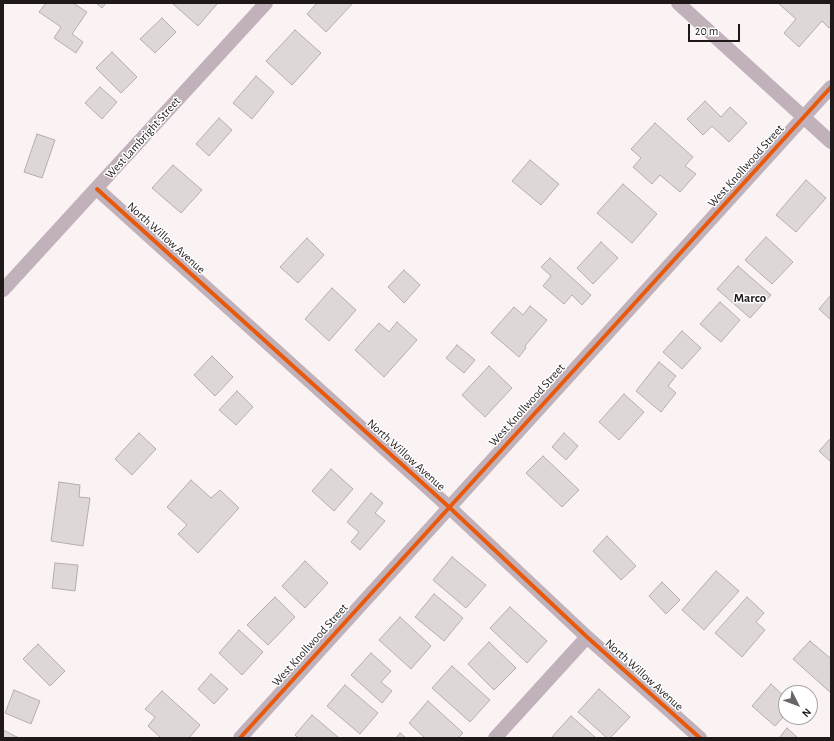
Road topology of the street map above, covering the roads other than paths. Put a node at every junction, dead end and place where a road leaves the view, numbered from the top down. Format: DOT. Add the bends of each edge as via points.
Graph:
graph roads {
  1 [pos="266,3"];
  2 [pos="678,3"];
  3 [pos="831,87"];
  4 [pos="804,117"];
  5 [pos="831,142"];
  6 [pos="97,189"];
  7 [pos="3,290"];
  8 [pos="448,506"];
  9 [pos="587,637"];
  10 [pos="240,738"];
  11 [pos="495,738"];
  12 [pos="700,738"];
  1 -- 6 [label="street, West Lambright Street"];
  2 -- 4 [label="street"];
  3 -- 4 [label="street, West Knollwood Street"];
  4 -- 5 [label="street"];
  4 -- 8 [label="street, West Knollwood Street"];
  6 -- 7 [label="street, West Lambright Street"];
  6 -- 8 [label="street, North Willow Avenue"];
  8 -- 9 [label="street, North Willow Avenue"];
  8 -- 10 [label="street, West Knollwood Street"];
  9 -- 11 [label="street"];
  9 -- 12 [label="street, North Willow Avenue"];
}
